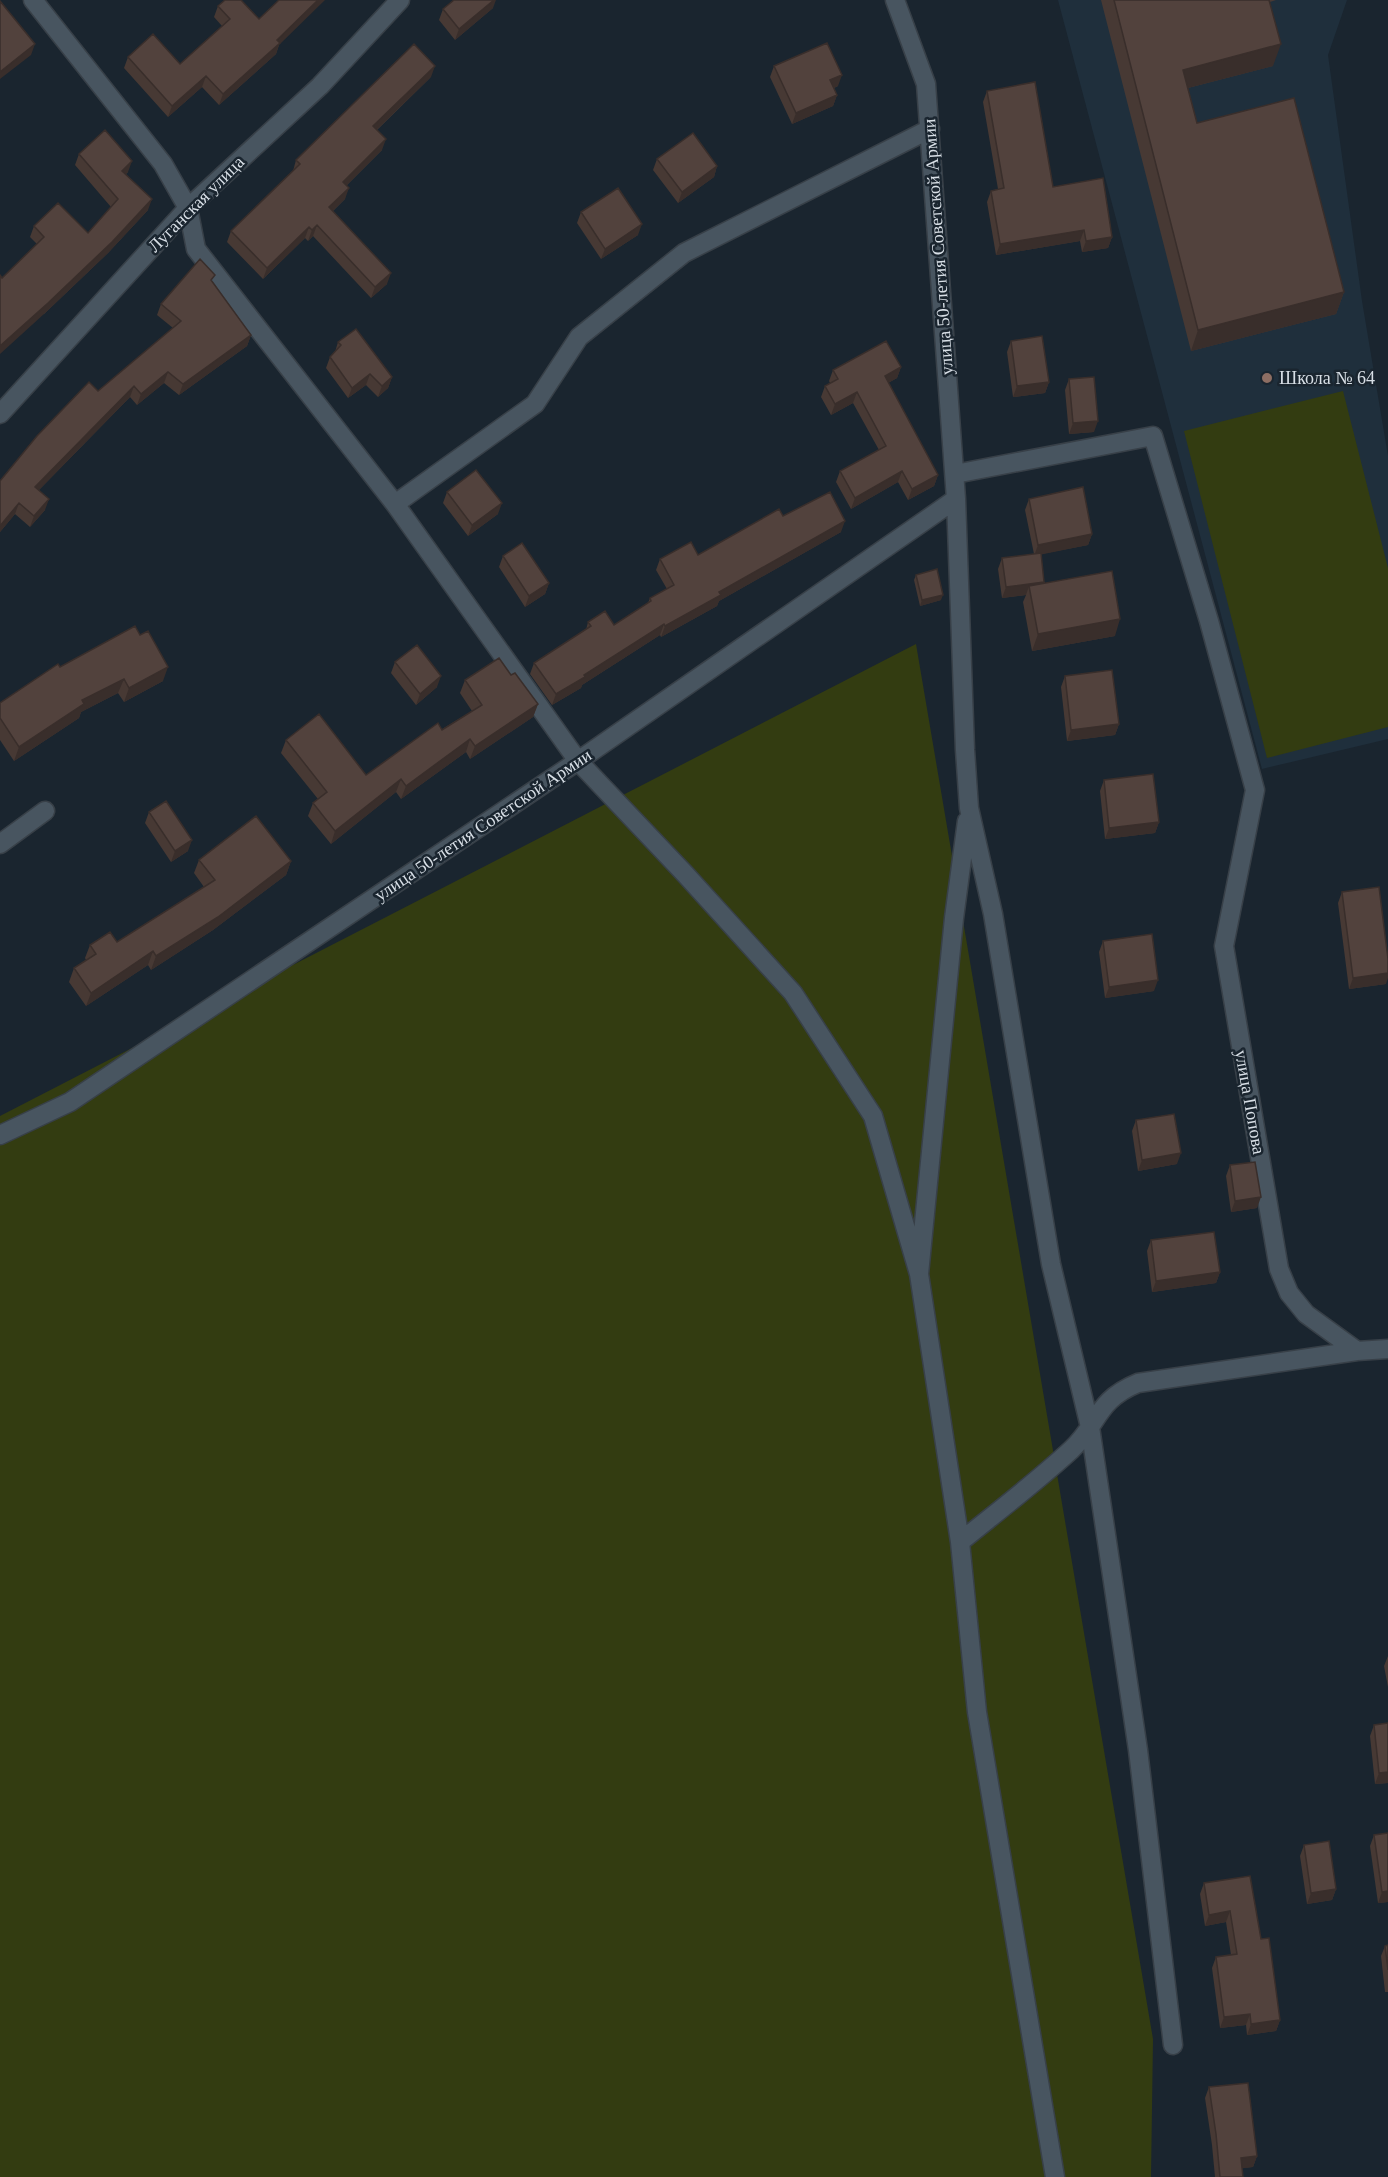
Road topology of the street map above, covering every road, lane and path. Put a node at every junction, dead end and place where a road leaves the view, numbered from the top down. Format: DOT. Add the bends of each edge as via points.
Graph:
graph roads {
  1 [pos="33,0"];
  2 [pos="400,0"];
  3 [pos="895,0"];
  4 [pos="930,129"];
  5 [pos="188,208"];
  6 [pos="0,414"];
  7 [pos="955,474"];
  8 [pos="956,499"];
  9 [pos="395,504"];
  10 [pos="578,761"];
  11 [pos="969,808"];
  12 [pos="45,811"];
  13 [pos="0,844"];
  14 [pos="0,1135"];
  15 [pos="919,1274"];
  16 [pos="1388,1349"];
  17 [pos="1357,1351"];
  18 [pos="1090,1427"];
  19 [pos="960,1542"];
  20 [pos="1173,2045"];
  21 [pos="1055,2177"];
  1 -- 5 [label="street" via="163,164"];
  2 -- 5 [label="street, Луганская улица" via="320,86"];
  3 -- 4 [label="street, улица 50-летия Советской Армии" via="926,84"];
  4 -- 7 [label="street, улица 50-летия Советской Армии"];
  4 -- 9 [label="street" via="684,253 579,337 534,404"];
  5 -- 6 [label="street, Луганская улица"];
  5 -- 9 [label="street" via="196,249"];
  7 -- 8 [label="street, улица 50-летия Советской Армии"];
  7 -- 17 [label="street, улица Попова" via="1153,436 1255,790 1224,946 1279,1269 1288,1293 1306,1314"];
  8 -- 10 [label="street, улица 50-летия Советской Армии"];
  8 -- 11 [label="street, улица 50-летия Советской Армии"];
  9 -- 10 [label="street"];
  10 -- 14 [label="street, улица 50-летия Советской Армии" via="70,1102"];
  10 -- 15 [label="street" via="799,1003 873,1116"];
  11 -- 15 [label="street" via="954,918"];
  11 -- 18 [label="street" via="993,914 1051,1264"];
  12 -- 13 [label="street"];
  15 -- 19 [label="street"];
  16 -- 17 [label="street"];
  17 -- 18 [label="street" via="1138,1383 1105,1403"];
  18 -- 19 [label="street" via="1072,1449"];
  18 -- 20 [label="street" via="1138,1750"];
  19 -- 21 [label="street" via="977,1712"];
}
